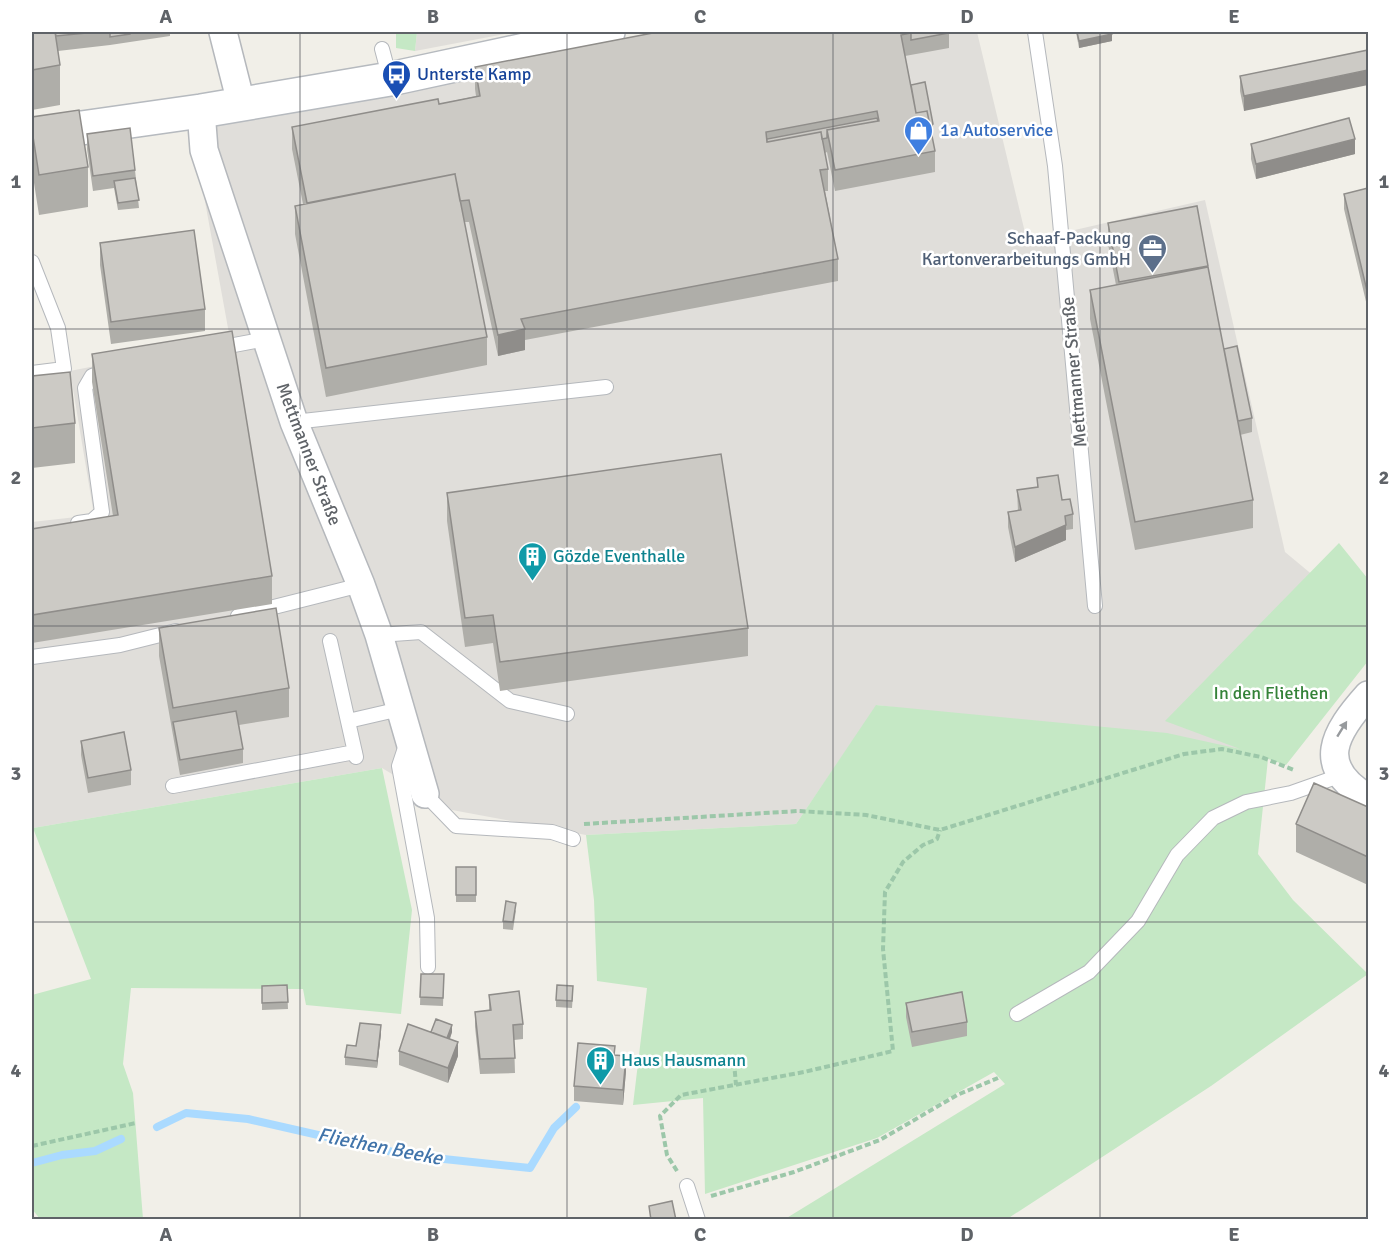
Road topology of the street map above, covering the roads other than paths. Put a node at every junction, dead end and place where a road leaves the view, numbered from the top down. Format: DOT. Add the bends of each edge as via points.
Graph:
graph roads {
  1 [pos="223,32"];
  2 [pos="608,32"];
  3 [pos="1035,32"];
  4 [pos="241,103"];
  5 [pos="201,111"];
  6 [pos="32,135"];
  7 [pos="32,262"];
  8 [pos="266,339"];
  9 [pos="200,352"];
  10 [pos="123,367"];
  11 [pos="32,373"];
  12 [pos="606,387"];
  13 [pos="294,422"];
  14 [pos="60,526"];
  15 [pos="361,585"];
  16 [pos="1095,606"];
  17 [pos="223,619"];
  18 [pos="189,628"];
  19 [pos="379,635"];
  20 [pos="330,641"];
  21 [pos="32,657"];
  22 [pos="1368,695"];
  23 [pos="400,709"];
  24 [pos="567,714"];
  25 [pos="348,721"];
  26 [pos="408,738"];
  27 [pos="1331,778"];
  28 [pos="173,786"];
  29 [pos="425,794"];
  30 [pos="1368,798"];
  31 [pos="573,839"];
  32 [pos="428,968"];
  33 [pos="1017,1014"];
  34 [pos="687,1186"];
  35 [pos="698,1220"];
  1 -- 4 [label="street"];
  2 -- 4 [label="street" via="386,64"];
  3 -- 16 [label="lane, Mettmanner Straße" via="1055,166"];
  4 -- 5 [label="street"];
  5 -- 6 [label="street"];
  5 -- 8 [label="street, Mettmanner Straße" via="204,150"];
  7 -- 11 [label="lane" via="58,328 64,369"];
  8 -- 9 [label="lane"];
  8 -- 13 [label="street, Mettmanner Straße"];
  10 -- 14 [label="lane" via="92,376 85,388 102,512 92,521"];
  12 -- 13 [label="lane"];
  13 -- 15 [label="street, Mettmanner Straße"];
  15 -- 17 [label="lane"];
  15 -- 19 [label="street, Mettmanner Straße"];
  18 -- 21 [label="lane" via="120,645"];
  19 -- 23 [label="street, Mettmanner Straße"];
  19 -- 24 [label="lane" via="421,632 510,701"];
  20 -- 25 [label="lane"];
  27 -- 22 [label="street, one-way" via="1336,769 1336,738"];
  23 -- 25 [label="lane"];
  23 -- 26 [label="street, Mettmanner Straße"];
  25 -- 28 [label="lane" via="355,754"];
  26 -- 29 [label="street, Mettmanner Straße"];
  26 -- 32 [label="lane" via="399,766 428,918"];
  27 -- 30 [label="street"];
  27 -- 33 [label="lane" via="1291,793 1246,801 1213,818 1177,855 1138,921 1089,972"];
  29 -- 31 [label="lane" via="456,826 552,832"];
  34 -- 35 [label="lane"];
}
